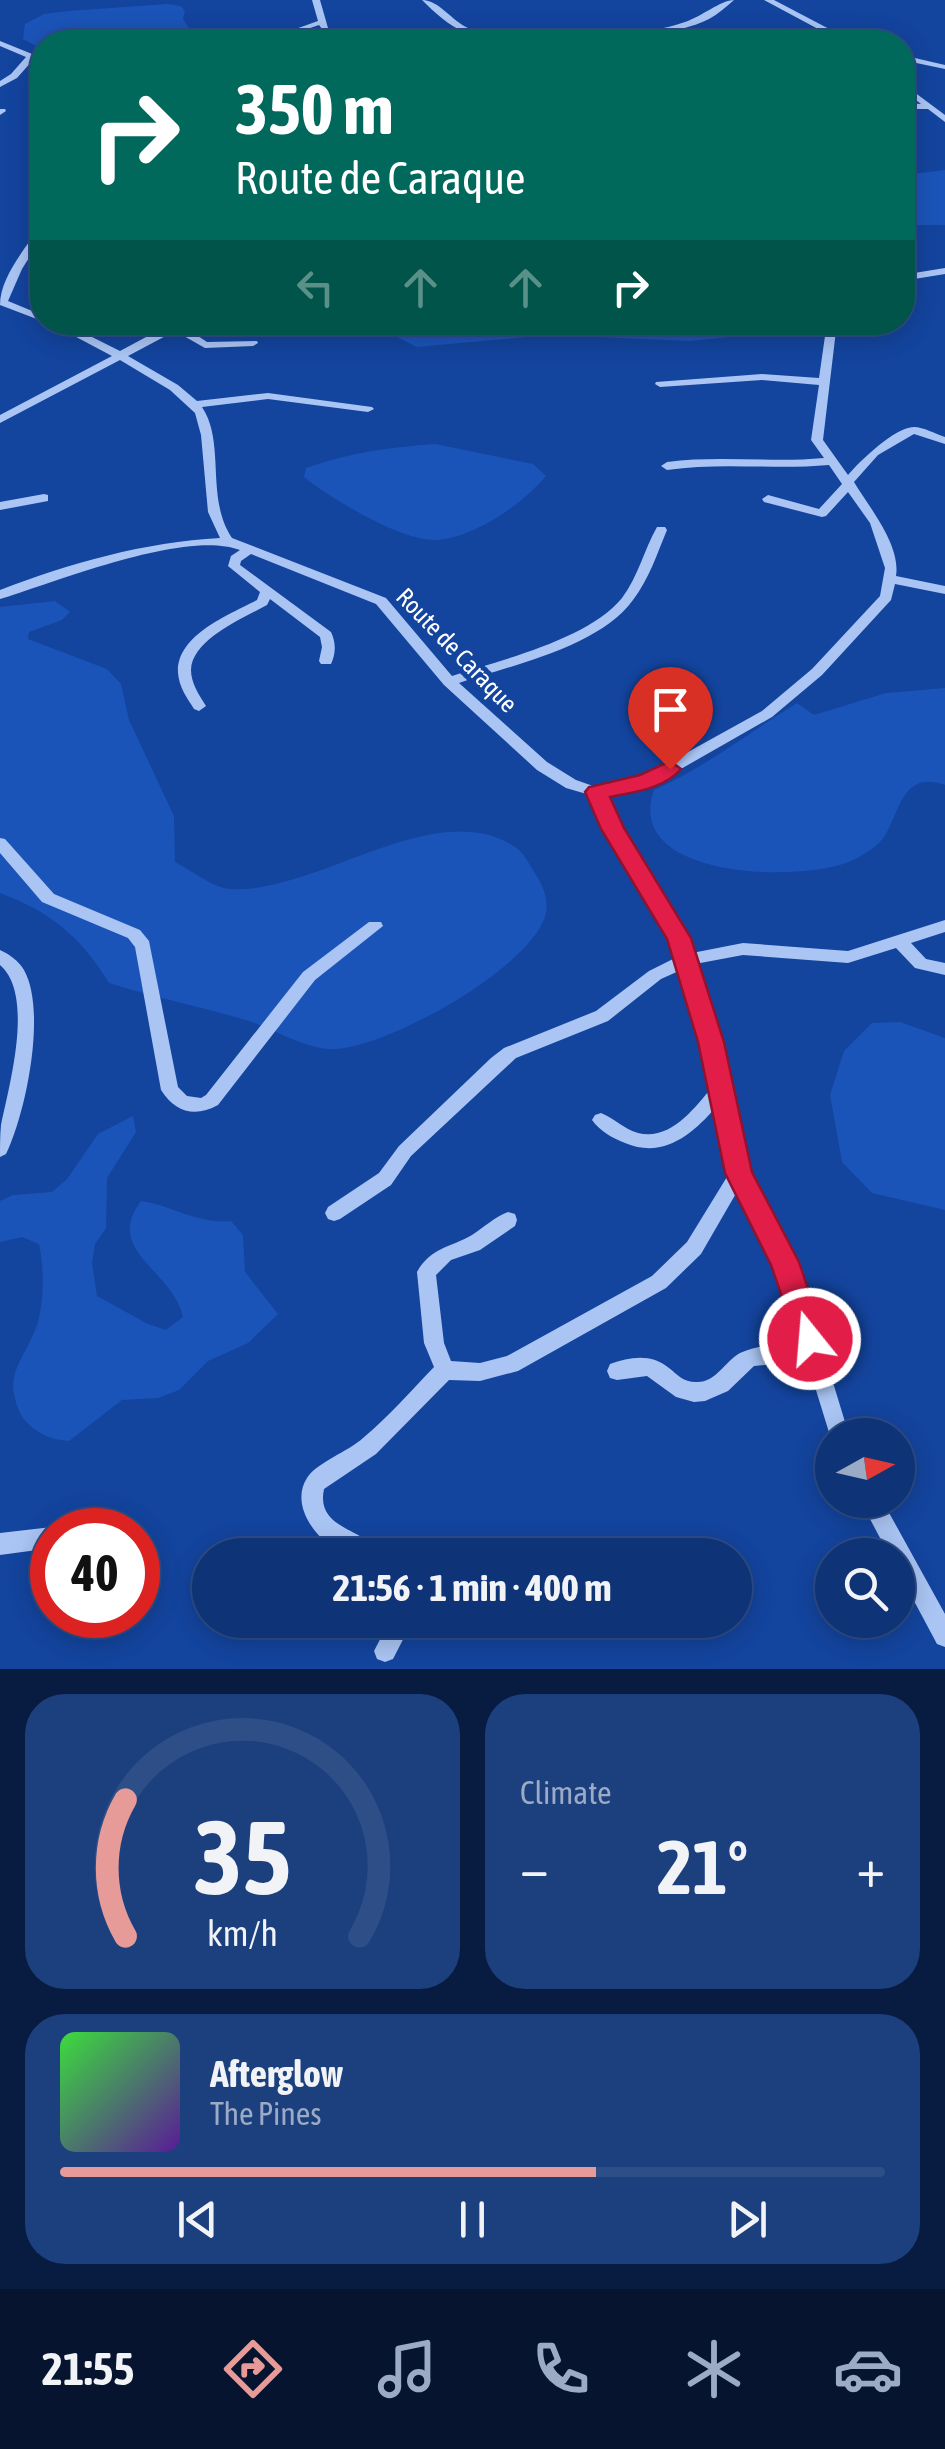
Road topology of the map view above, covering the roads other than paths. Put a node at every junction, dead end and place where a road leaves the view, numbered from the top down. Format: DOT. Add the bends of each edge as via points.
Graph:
graph roads {
  1 [pos="316,0"];
  2 [pos="426,0"];
  3 [pos="730,0"];
  4 [pos="768,0"];
  5 [pos="322,22"];
  6 [pos="298,30"];
  7 [pos="328,30"];
  8 [pos="469,30"];
  9 [pos="662,30"];
  10 [pos="822,30"];
  11 [pos="0,43"];
  12 [pos="30,57"];
  13 [pos="30,58"];
  14 [pos="915,60"];
  15 [pos="922,62"];
  16 [pos="915,66"];
  17 [pos="945,67"];
  18 [pos="0,84"];
  19 [pos="915,95"];
  20 [pos="915,106"];
  21 [pos="932,107"];
  22 [pos="945,119"];
  23 [pos="30,249"];
  24 [pos="945,271"];
  25 [pos="915,276"];
  26 [pos="1,302"];
  27 [pos="30,313"];
  28 [pos="81,335"];
  29 [pos="158,335"];
  30 [pos="193,335"];
  31 [pos="830,335"];
  32 [pos="253,344"];
  33 [pos="122,354"];
  34 [pos="825,382"];
  35 [pos="660,384"];
  36 [pos="194,405"];
  37 [pos="368,409"];
  38 [pos="0,420"];
  39 [pos="945,441"];
  40 [pos="832,461"];
  41 [pos="667,466"];
  42 [pos="849,482"];
  43 [pos="44,498"];
  44 [pos="768,499"];
  45 [pos="0,506"];
  46 [pos="661,530"];
  47 [pos="228,540"];
  48 [pos="246,550"];
  49 [pos="889,579"];
  50 [pos="945,590"];
  51 [pos="267,591"];
  52 [pos="0,595"];
  53 [pos="326,661"];
  54 [pos="450,682"];
  55 [pos="199,706"];
  56 [pos="596,792"];
  57 [pos="0,843"];
  58 [pos="375,926"];
  59 [pos="945,926"];
  60 [pos="899,940"];
  61 [pos="0,956"];
  62 [pos="686,960"];
  63 [pos="945,968"];
  64 [pos="721,1090"];
  65 [pos="601,1120"];
  66 [pos="0,1148"];
  67 [pos="739,1173"];
  68 [pos="334,1213"];
  69 [pos="508,1220"];
  70 [pos="813,1351"];
  71 [pos="445,1370"];
  72 [pos="617,1371"];
  73 [pos="834,1418"];
  74 [pos="880,1518"];
  75 [pos="345,1538"];
  76 [pos="30,1541"];
  77 [pos="0,1544"];
  78 [pos="945,1636"];
  79 [pos="393,1638"];
  80 [pos="386,1651"];
  1 -- 5 [label="street"];
  2 -- 8 [label="street"];
  3 -- 9 [label="street" via="707,17"];
  4 -- 10 [label="street"];
  5 -- 6 [label="street"];
  5 -- 7 [label="street"];
  11 -- 12 [label="street"];
  13 -- 18 [label="street"];
  14 -- 15 [label="street"];
  15 -- 16 [label="street"];
  15 -- 17 [label="street"];
  19 -- 21 [label="street"];
  20 -- 21 [label="street"];
  21 -- 22 [label="street"];
  23 -- 26 [label="street"];
  24 -- 25 [label="street"];
  26 -- 27 [label="street"];
  28 -- 33 [label="street"];
  29 -- 33 [label="street"];
  30 -- 32 [label="street" via="205,345"];
  31 -- 34 [label="street"];
  33 -- 36 [label="street"];
  33 -- 38 [label="street"];
  34 -- 35 [label="street" via="762,377"];
  34 -- 40 [label="street" via="816,432"];
  36 -- 37 [label="street" via="280,396"];
  36 -- 47 [label="street" via="206,431 216,523"];
  39 -- 42 [label="street" via="913,430 874,453"];
  40 -- 41 [label="street"];
  40 -- 42 [label="street"];
  42 -- 44 [label="street" via="818,513"];
  42 -- 49 [label="street" via="876,523 892,568"];
  43 -- 45 [label="street"];
  46 -- 54 [label="street" via="629,598 613,614 532,655"];
  47 -- 48 [label="street, Route de Caraque"];
  47 -- 52 [label="street" via="193,542"];
  48 -- 51 [label="street" via="234,566"];
  48 -- 54 [label="street, Route de Caraque" via="380,601"];
  49 -- 50 [label="street"];
  49 -- 56 [label="street" via="878,610 767,714 646,782"];
  51 -- 53 [label="street" via="326,635"];
  51 -- 55 [label="street" via="262,602 191,647 185,686"];
  54 -- 56 [label="street, Route de Caraque" via="542,766"];
  56 -- 62 [label="street"];
  57 -- 58 [label="street" via="48,898 134,934 143,946 170,1090 182,1103 212,1100 309,976"];
  59 -- 60 [label="street"];
  60 -- 62 [label="street" via="848,958 744,950"];
  60 -- 63 [label="street" via="921,964"];
  61 -- 66 [label="street" via="16,971 23,991 22,1063"];
  62 -- 64 [label="street"];
  62 -- 68 [label="street" via="654,975 602,1016 497,1063 405,1150 385,1179"];
  64 -- 65 [label="street" via="675,1137 654,1144 622,1138"];
  64 -- 67 [label="street"];
  67 -- 70 [label="street" via="785,1262"];
  67 -- 71 [label="street" via="694,1248 659,1282 511,1364 480,1372"];
  69 -- 71 [label="street" via="445,1254 426,1272 434,1342"];
  70 -- 72 [label="street" via="746,1360 720,1387 694,1392 654,1367"];
  70 -- 73 [label="street"];
  71 -- 75 [label="street" via="369,1447 315,1482 314,1517"];
  74 -- 78 [label="street"];
  76 -- 77 [label="street"];
  79 -- 80 [label="street"];
}
